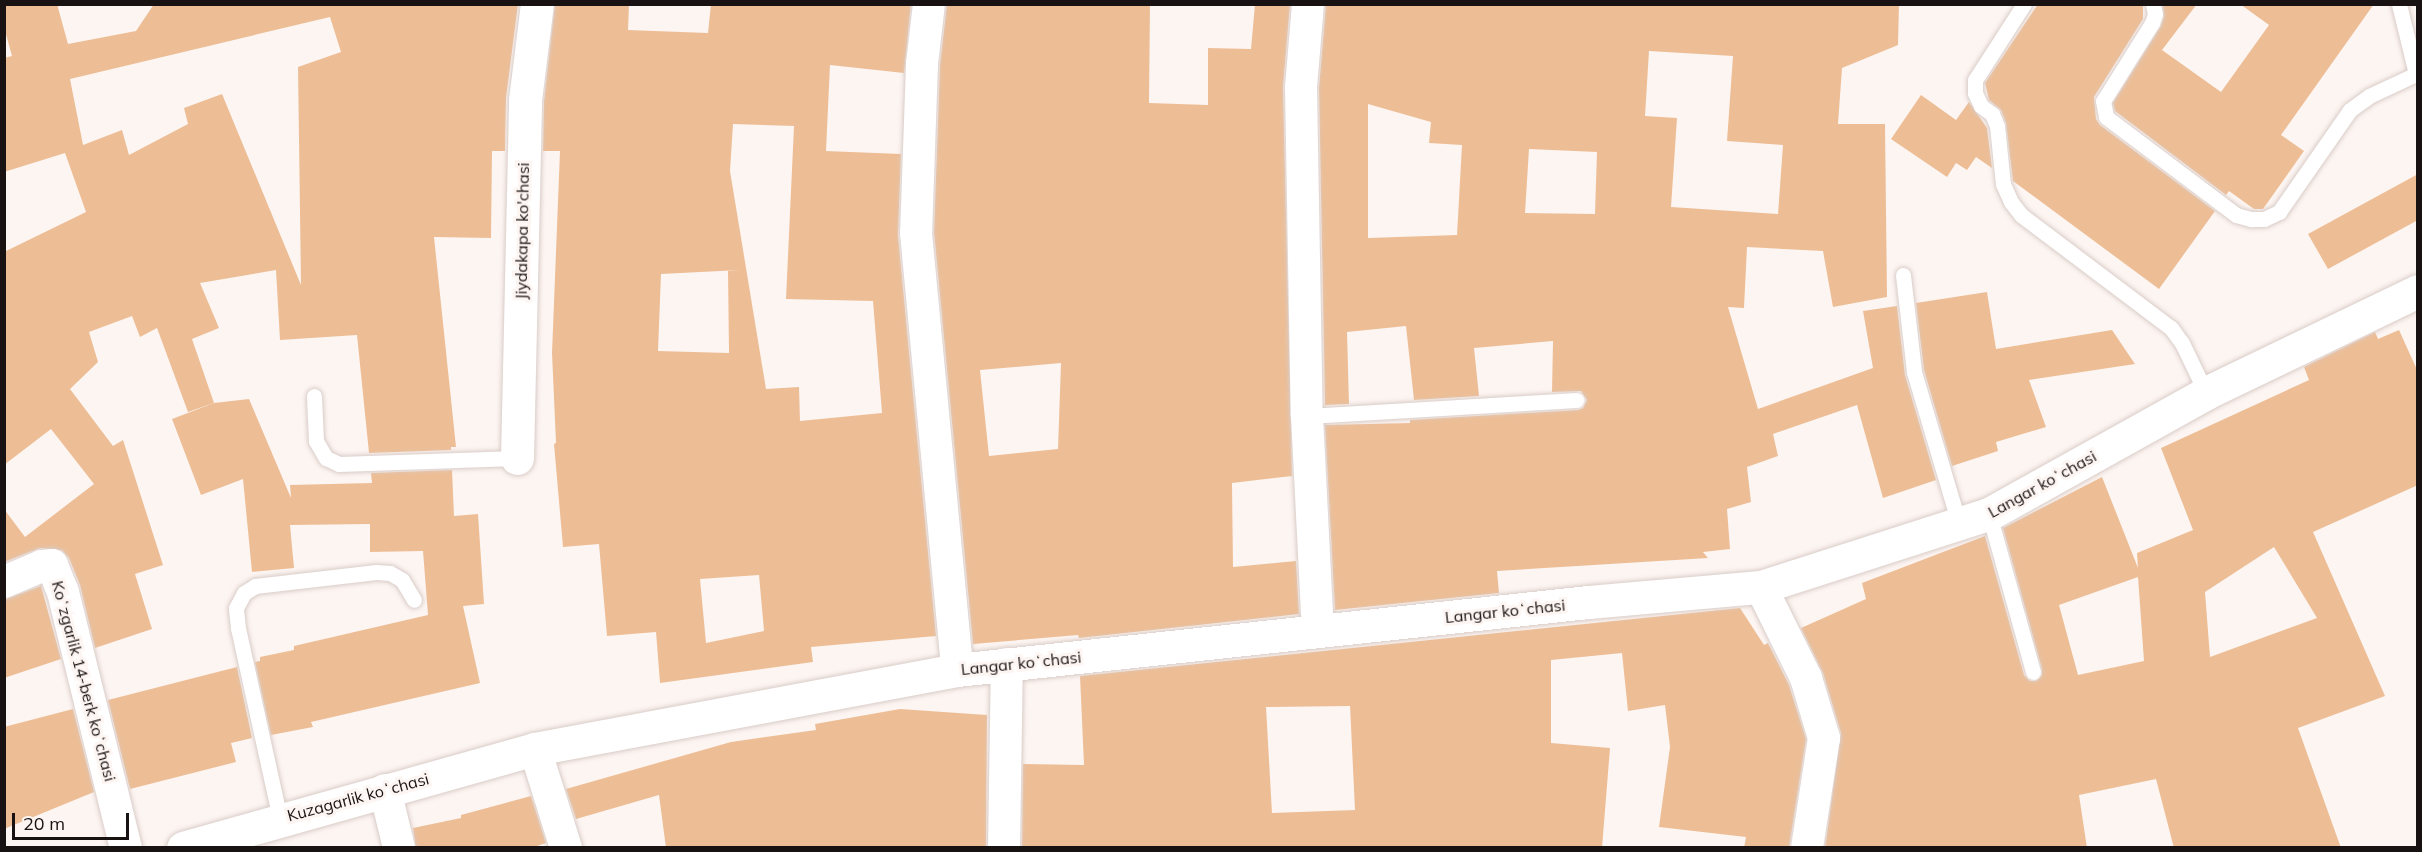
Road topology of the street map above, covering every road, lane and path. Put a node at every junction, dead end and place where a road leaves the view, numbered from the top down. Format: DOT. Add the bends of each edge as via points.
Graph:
graph roads {
  1 [pos="537,4"];
  2 [pos="929,4"];
  3 [pos="1308,4"];
  4 [pos="2024,4"];
  5 [pos="2153,4"];
  6 [pos="2399,4"];
  7 [pos="2417,76"];
  8 [pos="1903,275"];
  9 [pos="2418,291"];
  10 [pos="2205,393"];
  11 [pos="314,396"];
  12 [pos="1577,400"];
  13 [pos="1307,416"];
  14 [pos="518,458"];
  15 [pos="1989,514"];
  16 [pos="1959,524"];
  17 [pos="4,582"];
  18 [pos="1761,587"];
  19 [pos="414,600"];
  20 [pos="1318,631"];
  21 [pos="1006,664"];
  22 [pos="957,670"];
  23 [pos="2033,672"];
  24 [pos="535,749"];
  25 [pos="385,790"];
  26 [pos="280,819"];
  27 [pos="126,848"];
  28 [pos="183,848"];
  29 [pos="399,848"];
  30 [pos="566,848"];
  31 [pos="1004,848"];
  32 [pos="1807,848"];
  1 -- 14 [label="street, Jiydakapa ko'chasi" via="525,100"];
  2 -- 22 [label="street" via="922,64 916,233"];
  3 -- 13 [label="street" via="1301,87"];
  4 -- 10 [label="lane" via="1975,80 1978,100 1992,114 1997,126 2003,184 2011,202 2021,215 2166,323 2182,343"];
  5 -- 7 [label="lane" via="2152,23 2103,101 2106,117 2236,215 2265,219 2279,212 2350,110 2369,96"];
  6 -- 7 [label="lane"];
  8 -- 16 [label="lane" via="1914,372"];
  9 -- 10 [label="street, Langar koʻchasi"];
  10 -- 15 [label="street, Langar koʻchasi"];
  11 -- 14 [label="lane" via="316,441 326,458 339,464"];
  12 -- 13 [label="lane"];
  13 -- 20 [label="street"];
  15 -- 16 [label="street, Langar koʻchasi"];
  15 -- 23 [label="lane"];
  16 -- 18 [label="street, Langar koʻchasi"];
  17 -- 27 [label="street, Koʻzgarlik 14-berk koʻchasi" via="52,565 63,592"];
  18 -- 20 [label="street, Langar koʻchasi"];
  18 -- 32 [label="street" via="1806,678 1824,738"];
  19 -- 26 [label="lane" via="402,580 390,573 375,572 255,586 244,593 236,608 238,628"];
  20 -- 21 [label="street, Langar koʻchasi"];
  21 -- 22 [label="street, Langar koʻchasi"];
  21 -- 31 [label="street"];
  22 -- 24 [label="street, Langar koʻchasi"];
  24 -- 25 [label="street, Kuzagarlik koʻchasi"];
  24 -- 30 [label="street"];
  25 -- 26 [label="street, Kuzagarlik koʻchasi"];
  25 -- 29 [label="street"];
  26 -- 28 [label="street, Kuzagarlik koʻchasi"];
}
